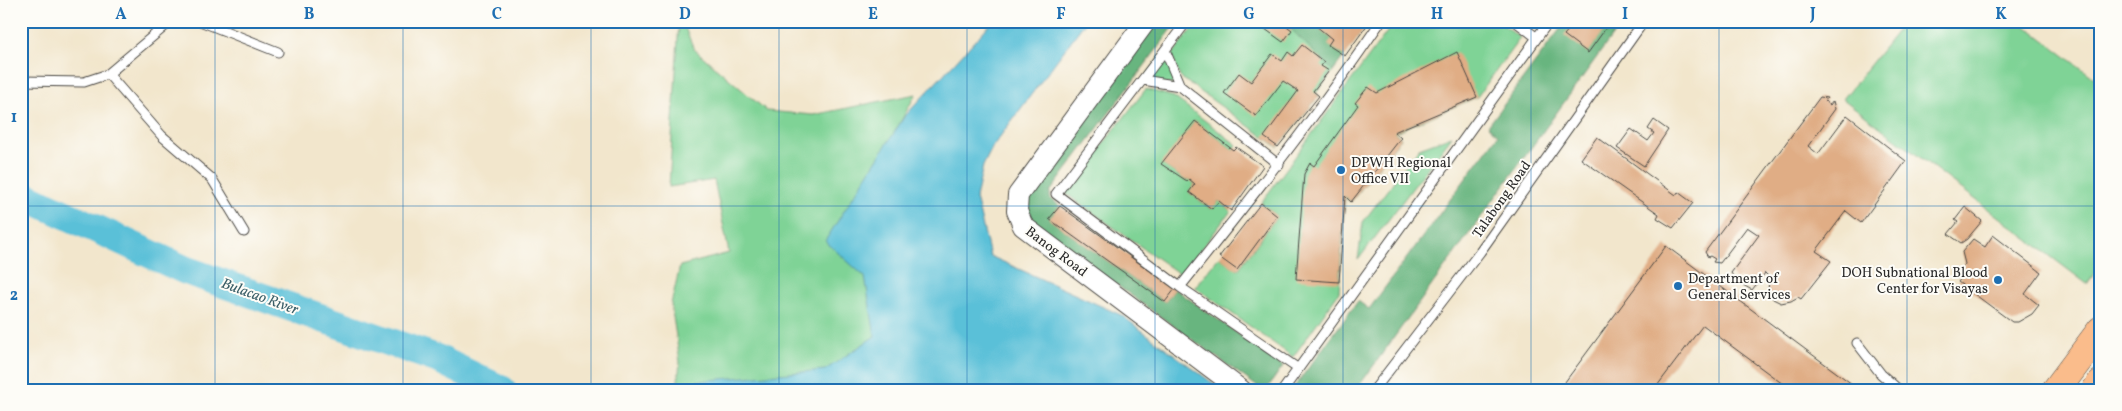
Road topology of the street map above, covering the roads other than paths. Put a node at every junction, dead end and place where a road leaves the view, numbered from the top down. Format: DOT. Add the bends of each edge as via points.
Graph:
graph roads {
  1 [pos="171,21"];
  2 [pos="200,21"];
  3 [pos="1146,21"];
  4 [pos="1187,21"];
  5 [pos="1381,21"];
  6 [pos="1515,21"];
  7 [pos="1549,21"];
  8 [pos="1644,21"];
  9 [pos="1536,37"];
  10 [pos="1165,50"];
  11 [pos="278,52"];
  12 [pos="108,74"];
  13 [pos="1143,80"];
  14 [pos="21,81"];
  15 [pos="1180,86"];
  16 [pos="1279,165"];
  17 [pos="244,232"];
  18 [pos="1180,288"];
  19 [pos="2101,330"];
  20 [pos="1857,343"];
  21 [pos="1298,368"];
  22 [pos="2101,383"];
  23 [pos="1241,390"];
  24 [pos="1283,390"];
  25 [pos="1374,390"];
  26 [pos="1899,390"];
  27 [pos="2056,390"];
  28 [pos="2096,390"];
  1 -- 12 [label="lane"];
  2 -- 11 [label="lane"];
  3 -- 23 [label="street, Banog Road" via="1018,195 1017,211 1023,226"];
  4 -- 10 [label="lane"];
  5 -- 16 [label="lane"];
  6 -- 9 [label="lane"];
  7 -- 9 [label="lane"];
  8 -- 25 [label="lane, Talabong Road" via="1480,252"];
  9 -- 21 [label="lane"];
  10 -- 13 [label="lane"];
  10 -- 15 [label="lane"];
  12 -- 14 [label="lane" via="84,82"];
  12 -- 17 [label="lane" via="162,136 212,179"];
  13 -- 15 [label="lane"];
  13 -- 18 [label="lane" via="1056,194"];
  15 -- 16 [label="lane"];
  16 -- 18 [label="lane"];
  18 -- 21 [label="lane"];
  19 -- 27 [label="highway"];
  20 -- 26 [label="lane" via="1881,374"];
  21 -- 24 [label="lane"];
  22 -- 28 [label="highway"];
}
